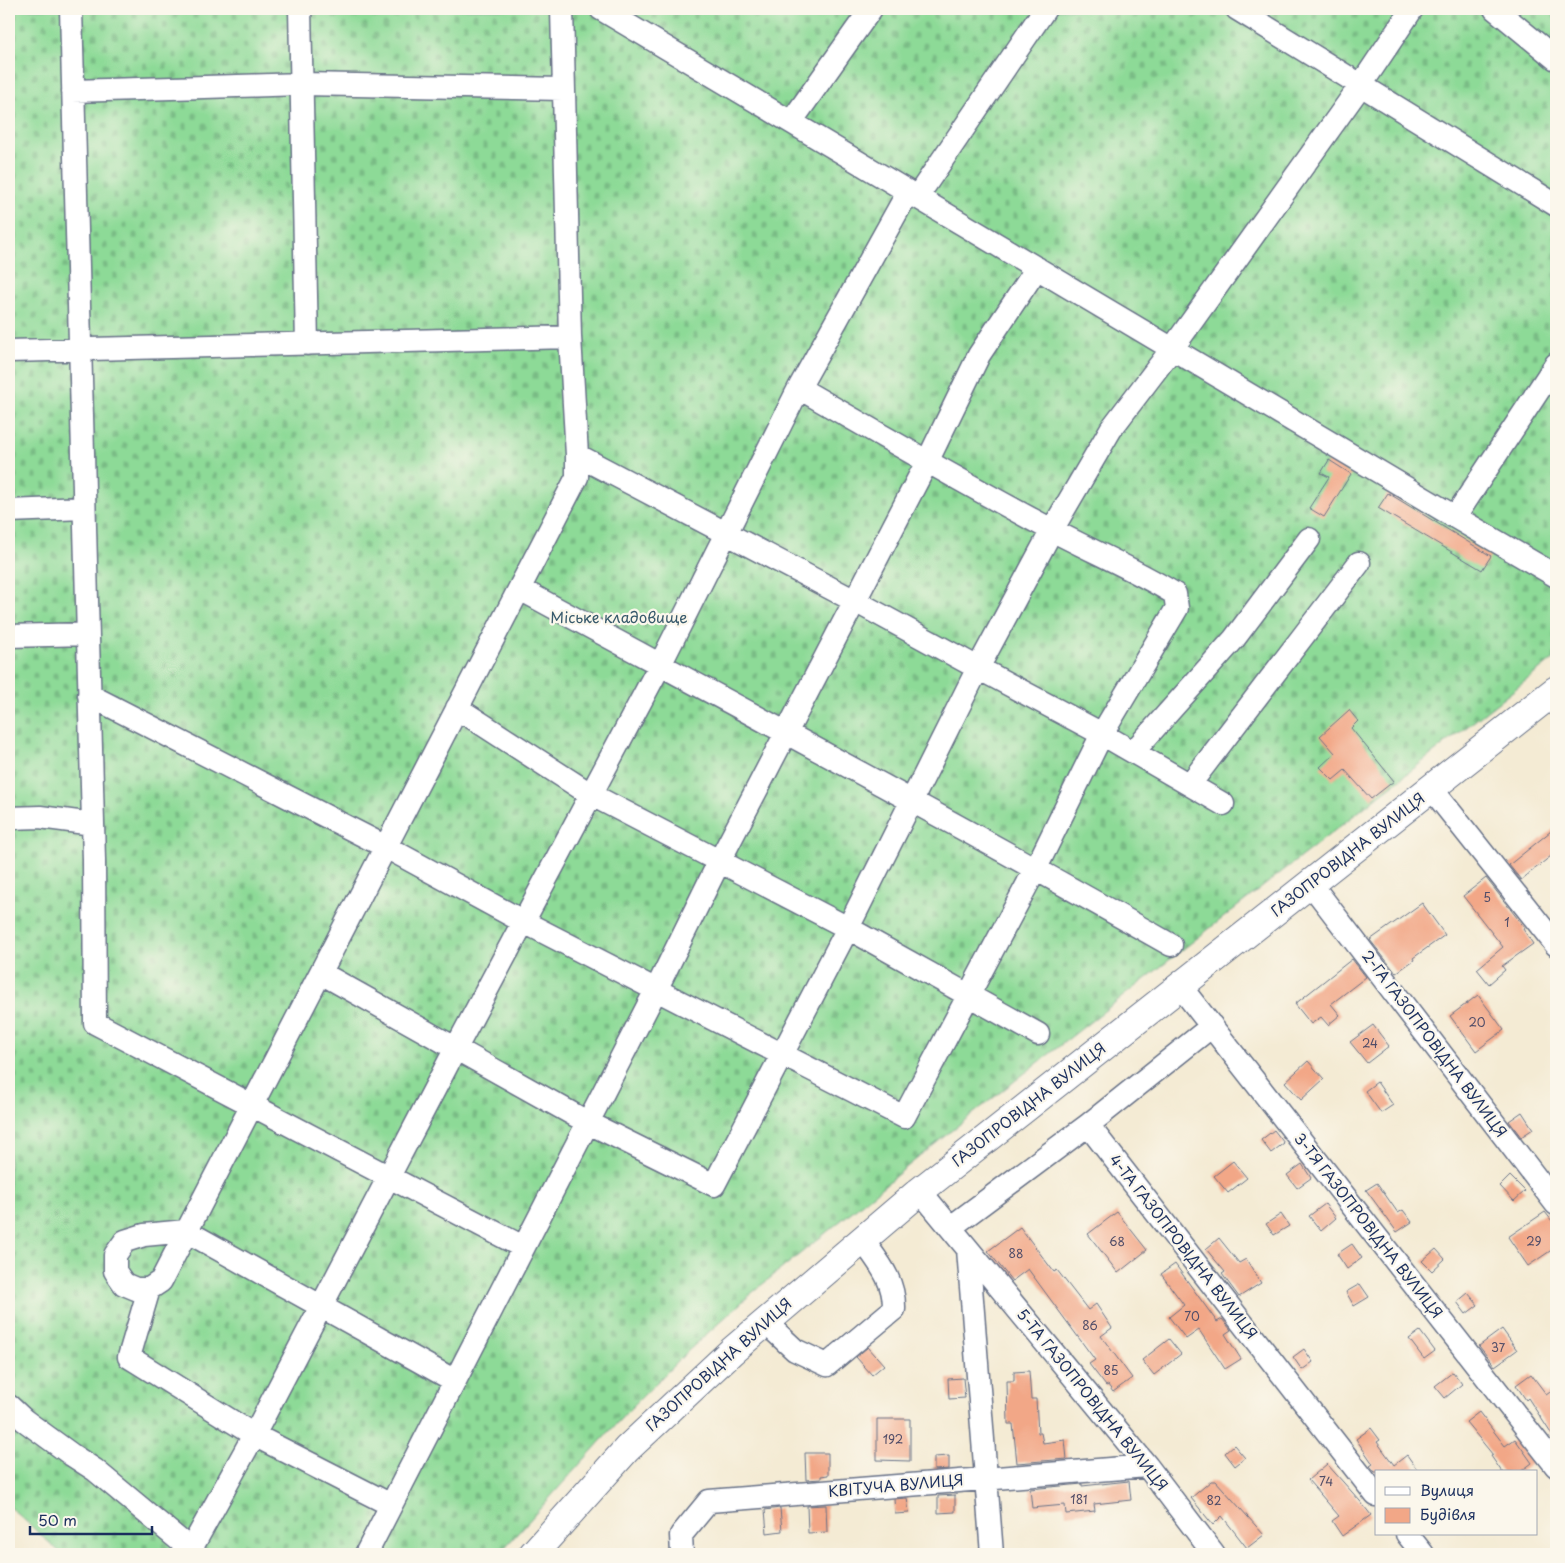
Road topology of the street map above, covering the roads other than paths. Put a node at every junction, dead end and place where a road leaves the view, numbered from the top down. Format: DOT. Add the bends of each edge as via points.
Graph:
graph roads {
  1 [pos="72,9"];
  2 [pos="300,9"];
  3 [pos="562,9"];
  4 [pos="601,9"];
  5 [pos="870,9"];
  6 [pos="1045,9"];
  7 [pos="1237,9"];
  8 [pos="1412,9"];
  9 [pos="1495,9"];
  10 [pos="1556,59"];
  11 [pos="302,84"];
  12 [pos="1361,85"];
  13 [pos="562,89"];
  14 [pos="73,92"];
  15 [pos="791,122"];
  16 [pos="913,194"];
  17 [pos="1556,205"];
  18 [pos="1037,268"];
  19 [pos="570,337"];
  20 [pos="306,344"];
  21 [pos="81,349"];
  22 [pos="1172,349"];
  23 [pos="9,351"];
  24 [pos="1556,364"];
  25 [pos="799,388"];
  26 [pos="577,455"];
  27 [pos="927,462"];
  28 [pos="84,508"];
  29 [pos="9,511"];
  30 [pos="1455,517"];
  31 [pos="1052,530"];
  32 [pos="726,533"];
  33 [pos="1309,539"];
  34 [pos="1359,563"];
  35 [pos="1556,576"];
  36 [pos="520,589"];
  37 [pos="855,601"];
  38 [pos="87,634"];
  39 [pos="9,636"];
  40 [pos="660,665"];
  41 [pos="978,668"];
  42 [pos="1556,690"];
  43 [pos="89,696"];
  44 [pos="457,708"];
  45 [pos="786,733"];
  46 [pos="1102,734"];
  47 [pos="1134,751"];
  48 [pos="1190,784"];
  49 [pos="1432,789"];
  50 [pos="590,794"];
  51 [pos="912,800"];
  52 [pos="1223,804"];
  53 [pos="9,818"];
  54 [pos="93,824"];
  55 [pos="386,847"];
  56 [pos="719,862"];
  57 [pos="1036,868"];
  58 [pos="1311,884"];
  59 [pos="524,922"];
  60 [pos="848,928"];
  61 [pos="1556,945"];
  62 [pos="1171,946"];
  63 [pos="321,973"];
  64 [pos="1180,986"];
  65 [pos="656,990"];
  66 [pos="968,996"];
  67 [pos="1212,1026"];
  68 [pos="1038,1034"];
  69 [pos="456,1048"];
  70 [pos="782,1054"];
  71 [pos="251,1106"];
  72 [pos="587,1122"];
  73 [pos="1088,1125"];
  74 [pos="390,1176"];
  75 [pos="920,1191"];
  76 [pos="1556,1204"];
  77 [pos="951,1227"];
  78 [pos="186,1231"];
  79 [pos="862,1239"];
  80 [pos="523,1248"];
  81 [pos="968,1249"];
  82 [pos="148,1289"];
  83 [pos="321,1305"];
  84 [pos="765,1322"];
  85 [pos="455,1381"];
  86 [pos="9,1406"];
  87 [pos="254,1435"];
  88 [pos="1147,1466"];
  89 [pos="1556,1466"];
  90 [pos="986,1478"];
  91 [pos="1375,1494"];
  92 [pos="392,1505"];
  93 [pos="1409,1536"];
  94 [pos="193,1552"];
  95 [pos="366,1554"];
  96 [pos="533,1554"];
  97 [pos="682,1554"];
  98 [pos="992,1554"];
  99 [pos="1214,1554"];
  100 [pos="1423,1554"];
  1 -- 14 [label="street"];
  2 -- 11 [label="street"];
  3 -- 13 [label="street"];
  4 -- 15 [label="street"];
  5 -- 15 [label="street"];
  6 -- 16 [label="street"];
  7 -- 12 [label="street"];
  8 -- 12 [label="street"];
  9 -- 10 [label="street"];
  11 -- 13 [label="street"];
  11 -- 14 [label="street"];
  11 -- 20 [label="street"];
  12 -- 17 [label="street"];
  12 -- 22 [label="street"];
  13 -- 19 [label="street"];
  14 -- 21 [label="street"];
  15 -- 16 [label="street"];
  16 -- 18 [label="street"];
  16 -- 25 [label="street"];
  18 -- 22 [label="street"];
  18 -- 27 [label="street" via="979,355"];
  19 -- 20 [label="street"];
  19 -- 26 [label="street"];
  20 -- 21 [label="street"];
  21 -- 23 [label="street"];
  21 -- 28 [label="street"];
  22 -- 30 [label="street"];
  22 -- 31 [label="street" via="1111,429"];
  24 -- 30 [label="street"];
  25 -- 27 [label="street"];
  25 -- 32 [label="street"];
  26 -- 32 [label="street"];
  26 -- 36 [label="street" via="577,477"];
  27 -- 31 [label="street"];
  27 -- 37 [label="street"];
  28 -- 29 [label="street"];
  28 -- 38 [label="street"];
  30 -- 35 [label="street"];
  31 -- 41 [label="street"];
  31 -- 46 [label="street" via="1151,579 1174,594 1176,601 1176,608"];
  32 -- 37 [label="street"];
  32 -- 40 [label="street"];
  33 -- 47 [label="street" via="1234,639"];
  34 -- 48 [label="street"];
  36 -- 40 [label="street"];
  36 -- 44 [label="street"];
  37 -- 41 [label="street"];
  37 -- 45 [label="street"];
  38 -- 39 [label="street"];
  38 -- 43 [label="street"];
  40 -- 45 [label="street"];
  40 -- 50 [label="street"];
  41 -- 46 [label="street"];
  41 -- 51 [label="street"];
  42 -- 49 [label="main road, ГАЗОПРОВІДНА ВУЛИЦЯ"];
  43 -- 54 [label="street"];
  43 -- 55 [label="street"];
  44 -- 50 [label="street"];
  44 -- 55 [label="street"];
  45 -- 51 [label="street"];
  45 -- 56 [label="street"];
  46 -- 47 [label="street"];
  46 -- 57 [label="street"];
  47 -- 48 [label="street"];
  48 -- 52 [label="street"];
  49 -- 58 [label="main road, ГАЗОПРОВІДНА ВУЛИЦЯ"];
  49 -- 61 [label="street"];
  50 -- 56 [label="street"];
  50 -- 59 [label="street"];
  51 -- 57 [label="street"];
  51 -- 60 [label="street"];
  53 -- 54 [label="street" via="40,817"];
  54 -- 71 [label="street" via="95,1023"];
  55 -- 59 [label="street"];
  55 -- 63 [label="street"];
  56 -- 60 [label="street"];
  56 -- 65 [label="street"];
  57 -- 62 [label="street"];
  57 -- 66 [label="street"];
  58 -- 64 [label="main road, ГАЗОПРОВІДНА ВУЛИЦЯ"];
  58 -- 76 [label="street, 2-ГА ГАЗОПРОВІДНА ВУЛИЦЯ"];
  59 -- 65 [label="street"];
  59 -- 69 [label="street"];
  60 -- 66 [label="street"];
  60 -- 70 [label="street"];
  63 -- 69 [label="street"];
  63 -- 71 [label="street"];
  64 -- 67 [label="street, 3-ТЯ ГАЗОПРОВІДНА ВУЛИЦЯ"];
  64 -- 75 [label="main road, ГАЗОПРОВІДНА ВУЛИЦЯ"];
  65 -- 70 [label="street"];
  65 -- 72 [label="street"];
  66 -- 68 [label="street"];
  66 -- 70 [label="street" via="904,1117"];
  67 -- 73 [label="street"];
  67 -- 89 [label="street, 3-ТЯ ГАЗОПРОВІДНА ВУЛИЦЯ"];
  69 -- 72 [label="street"];
  69 -- 74 [label="street"];
  70 -- 72 [label="street" via="714,1186"];
  71 -- 74 [label="street"];
  71 -- 78 [label="street"];
  72 -- 80 [label="street"];
  73 -- 77 [label="street"];
  73 -- 91 [label="street, 4-ТА ГАЗОПРОВІДНА ВУЛИЦЯ"];
  74 -- 80 [label="street"];
  74 -- 83 [label="street"];
  75 -- 77 [label="street, 5-ТА ГАЗОПРОВІДНА ВУЛИЦЯ"];
  75 -- 79 [label="main road, ГАЗОПРОВІДНА ВУЛИЦЯ"];
  77 -- 81 [label="street, 5-ТА ГАЗОПРОВІДНА ВУЛИЦЯ"];
  78 -- 82 [label="street" via="161,1281"];
  78 -- 82 [label="street" via="144,1235 125,1241 115,1255 115,1271 124,1284"];
  78 -- 83 [label="street"];
  79 -- 84 [label="main road, ГАЗОПРОВІДНА ВУЛИЦЯ"];
  79 -- 84 [label="street" via="887,1275 894,1294 894,1309 827,1365 795,1350"];
  80 -- 85 [label="street"];
  81 -- 88 [label="street, 5-ТА ГАЗОПРОВІДНА ВУЛИЦЯ"];
  81 -- 90 [label="street"];
  82 -- 87 [label="street" via="129,1357"];
  83 -- 85 [label="street"];
  83 -- 87 [label="street"];
  84 -- 96 [label="main road, ГАЗОПРОВІДНА ВУЛИЦЯ" via="627,1449"];
  85 -- 92 [label="street"];
  86 -- 94 [label="street" via="95,1470"];
  87 -- 92 [label="street"];
  87 -- 94 [label="street"];
  88 -- 90 [label="street, КВІТУЧА ВУЛИЦЯ"];
  88 -- 99 [label="street, 5-ТА ГАЗОПРОВІДНА ВУЛИЦЯ"];
  90 -- 97 [label="street, КВІТУЧА ВУЛИЦЯ" via="709,1501 681,1535"];
  90 -- 98 [label="street"];
  92 -- 95 [label="street"];
  93 -- 100 [label="street"];
}
